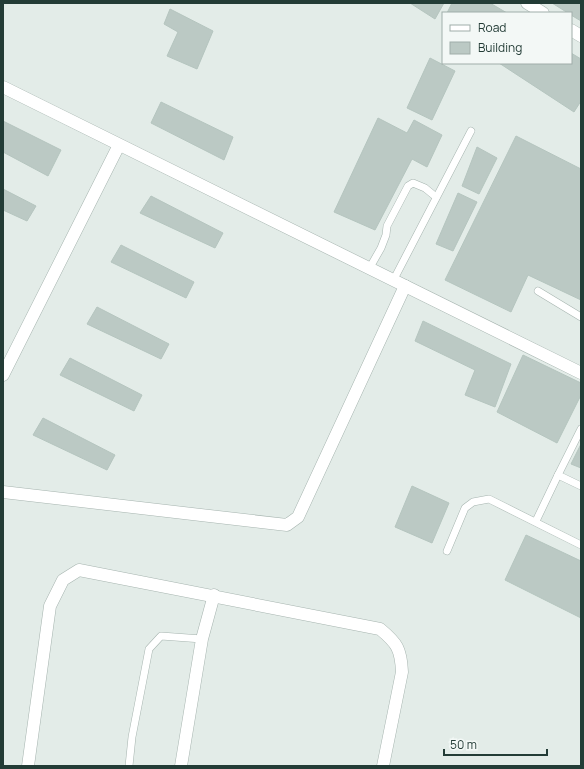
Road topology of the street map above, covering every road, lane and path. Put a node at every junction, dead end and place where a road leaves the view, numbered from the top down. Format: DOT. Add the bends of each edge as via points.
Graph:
graph roads {
  1 [pos="527,3"];
  2 [pos="541,12"];
  3 [pos="572,31"];
  4 [pos="581,36"];
  5 [pos="3,87"];
  6 [pos="471,131"];
  7 [pos="119,145"];
  8 [pos="436,197"];
  9 [pos="369,269"];
  10 [pos="393,281"];
  11 [pos="405,286"];
  12 [pos="538,290"];
  13 [pos="581,317"];
  14 [pos="581,373"];
  15 [pos="3,375"];
  16 [pos="581,430"];
  17 [pos="558,475"];
  18 [pos="581,486"];
  19 [pos="3,492"];
  20 [pos="536,521"];
  21 [pos="581,545"];
  22 [pos="447,550"];
  23 [pos="214,595"];
  24 [pos="202,639"];
  25 [pos="28,766"];
  26 [pos="128,766"];
  27 [pos="181,766"];
  28 [pos="383,766"];
  1 -- 2 [label="street"];
  3 -- 4 [label="street"];
  5 -- 7 [label="street"];
  6 -- 8 [label="lane"];
  7 -- 9 [label="street"];
  7 -- 15 [label="street"];
  8 -- 9 [label="lane" via="413,182 408,186"];
  8 -- 10 [label="lane"];
  9 -- 10 [label="street"];
  10 -- 11 [label="street"];
  11 -- 14 [label="street"];
  11 -- 19 [label="street" via="298,517 287,525"];
  12 -- 13 [label="lane"];
  16 -- 17 [label="lane"];
  17 -- 18 [label="lane"];
  17 -- 20 [label="lane"];
  20 -- 21 [label="lane"];
  20 -- 22 [label="lane" via="490,499 473,502 465,508"];
  23 -- 24 [label="street"];
  23 -- 25 [label="street" via="80,570 63,580 50,606"];
  23 -- 28 [label="street" via="380,629 396,642 402,672"];
  24 -- 26 [label="lane" via="161,636 149,649"];
  24 -- 27 [label="street"];
}
